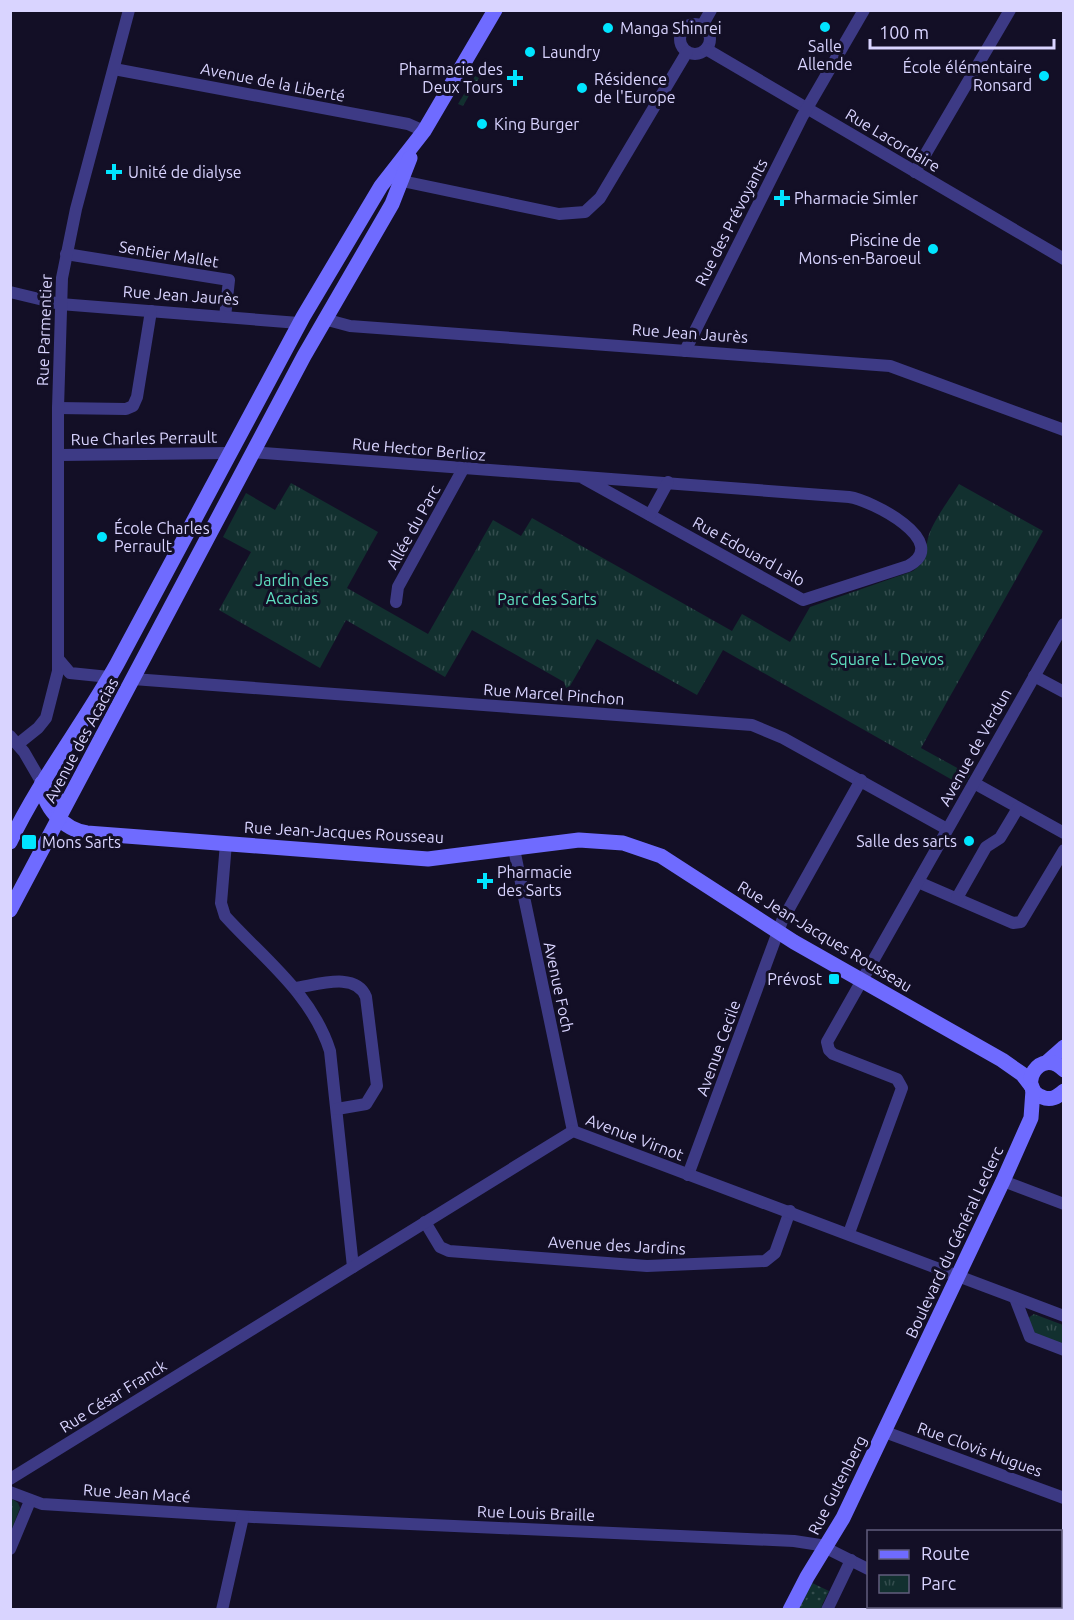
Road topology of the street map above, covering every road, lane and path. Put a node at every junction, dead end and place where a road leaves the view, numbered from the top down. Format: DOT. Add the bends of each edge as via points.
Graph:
graph roads {
  1 [pos="129,10"];
  2 [pos="495,10"];
  3 [pos="711,10"];
  4 [pos="864,10"];
  5 [pos="1010,10"];
  6 [pos="702,26"];
  7 [pos="706,49"];
  8 [pos="687,52"];
  9 [pos="114,69"];
  10 [pos="807,108"];
  11 [pos="424,131"];
  12 [pos="915,172"];
  13 [pos="402,181"];
  14 [pos="66,254"];
  15 [pos="1064,259"];
  16 [pos="10,292"];
  17 [pos="60,304"];
  18 [pos="151,311"];
  19 [pos="225,317"];
  20 [pos="300,322"];
  21 [pos="321,325"];
  22 [pos="686,351"];
  23 [pos="58,408"];
  24 [pos="1064,430"];
  25 [pos="252,452"];
  26 [pos="228,453"];
  27 [pos="60,455"];
  28 [pos="463,469"];
  29 [pos="583,478"];
  30 [pos="668,482"];
  31 [pos="650,515"];
  32 [pos="662,522"];
  33 [pos="920,556"];
  34 [pos="396,602"];
  35 [pos="1064,624"];
  36 [pos="59,660"];
  37 [pos="1034,676"];
  38 [pos="109,677"];
  39 [pos="133,679"];
  40 [pos="1064,692"];
  41 [pos="14,740"];
  42 [pos="861,780"];
  43 [pos="42,783"];
  44 [pos="974,783"];
  45 [pos="1018,808"];
  46 [pos="60,818"];
  47 [pos="947,829"];
  48 [pos="1064,833"];
  49 [pos="10,842"];
  50 [pos="226,843"];
  51 [pos="514,849"];
  52 [pos="1064,850"];
  53 [pos="918,882"];
  54 [pos="957,898"];
  55 [pos="10,910"];
  56 [pos="778,932"];
  57 [pos="862,981"];
  58 [pos="295,988"];
  59 [pos="976,1045"];
  60 [pos="1064,1047"];
  61 [pos="1045,1063"];
  62 [pos="1064,1070"];
  63 [pos="1033,1089"];
  64 [pos="1058,1096"];
  65 [pos="337,1109"];
  66 [pos="1029,1125"];
  67 [pos="573,1131"];
  68 [pos="688,1175"];
  69 [pos="1003,1181"];
  70 [pos="1064,1204"];
  71 [pos="790,1211"];
  72 [pos="425,1222"];
  73 [pos="849,1233"];
  74 [pos="353,1267"];
  75 [pos="958,1276"];
  76 [pos="1015,1298"];
  77 [pos="1064,1316"];
  78 [pos="233,1341"];
  79 [pos="1064,1350"];
  80 [pos="912,1375"];
  81 [pos="885,1432"];
  82 [pos="10,1479"];
  83 [pos="10,1492"];
  84 [pos="1064,1498"];
  85 [pos="30,1501"];
  86 [pos="243,1517"];
  87 [pos="826,1547"];
  88 [pos="10,1549"];
  89 [pos="851,1560"];
  90 [pos="867,1568"];
  91 [pos="222,1610"];
  92 [pos="790,1610"];
  93 [pos="827,1610"];
  1 -- 9 [label="street, Rue Parmentier"];
  2 -- 11 [label="main road"];
  3 -- 6 [label="street"];
  4 -- 10 [label="street, Rue des Prévoyants"];
  5 -- 12 [label="street"];
  6 -- 7 [label="street" via="710,37"];
  6 -- 8 [label="street" via="692,25 682,32 680,44"];
  7 -- 8 [label="street" via="697,54"];
  7 -- 10 [label="street, Rue Lacordaire"];
  8 -- 13 [label="street" via="600,198 585,212 559,214"];
  9 -- 11 [label="street, Avenue de la Liberté" via="408,124"];
  9 -- 14 [label="street, Rue Parmentier"];
  10 -- 12 [label="street, Rue Lacordaire"];
  10 -- 22 [label="street, Rue des Prévoyants"];
  11 -- 13 [label="main road, Avenue des Acacias"];
  11 -- 20 [label="main road, Avenue des Acacias" via="381,186"];
  12 -- 15 [label="street, Rue Lacordaire"];
  13 -- 21 [label="main road, Avenue des Acacias"];
  14 -- 17 [label="street, Rue Parmentier"];
  14 -- 19 [label="street, Sentier Mallet" via="230,280"];
  16 -- 17 [label="street, Rue Jean Jaurès"];
  17 -- 18 [label="street, Rue Jean Jaurès"];
  17 -- 23 [label="street, Rue Parmentier"];
  18 -- 19 [label="street, Rue Jean Jaurès"];
  18 -- 23 [label="street" via="133,406"];
  19 -- 20 [label="street, Rue Jean Jaurès"];
  20 -- 21 [label="main road, Rue Jean Jaurès"];
  20 -- 26 [label="main road, Avenue des Acacias"];
  21 -- 22 [label="street, Rue Jean Jaurès"];
  21 -- 25 [label="main road, Avenue des Acacias"];
  22 -- 24 [label="street, Rue Jean Jaurès" via="898,367"];
  23 -- 27 [label="street, Rue Parmentier"];
  25 -- 26 [label="main road"];
  25 -- 28 [label="street, Rue Hector Berlioz"];
  25 -- 39 [label="main road, Avenue des Acacias"];
  26 -- 27 [label="street, Rue Charles Perrault"];
  26 -- 38 [label="main road, Avenue des Acacias"];
  27 -- 36 [label="street, Rue Parmentier"];
  28 -- 29 [label="street, Rue Hector Berlioz"];
  28 -- 34 [label="street, Allée du Parc" via="398,587"];
  29 -- 30 [label="street, Rue Hector Berlioz"];
  29 -- 31 [label="street, Rue Hector Berlioz"];
  30 -- 31 [label="street"];
  30 -- 33 [label="street, Rue Hector Berlioz" via="854,498 912,529 920,539"];
  31 -- 32 [label="street, Rue Hector Berlioz"];
  32 -- 33 [label="street, Rue Edouard Lalo" via="803,600 908,566"];
  35 -- 37 [label="street, Avenue de Verdun"];
  36 -- 38 [label="street" via="70,673"];
  36 -- 41 [label="street, Rue Parmentier" via="46,717 38,728"];
  37 -- 40 [label="street"];
  37 -- 44 [label="street, Avenue de Verdun"];
  38 -- 39 [label="main road, Avenue des Acacias"];
  38 -- 43 [label="main road, Avenue des Acacias"];
  39 -- 42 [label="street, Rue Marcel Pinchon" via="752,726 770,731"];
  39 -- 46 [label="main road, Avenue des Acacias"];
  41 -- 43 [label="street"];
  42 -- 47 [label="street, Rue Marcel Pinchon"];
  42 -- 56 [label="street, Avenue Cecile"];
  43 -- 46 [label="main road, Rue Jean-Jacques Rousseau" via="45,799"];
  43 -- 49 [label="main road, Avenue des Acacias"];
  44 -- 45 [label="street"];
  44 -- 47 [label="street, Avenue de Verdun"];
  45 -- 48 [label="street"];
  45 -- 54 [label="street" via="1000,838 986,847"];
  46 -- 50 [label="main road, Rue Jean-Jacques Rousseau" via="83,832"];
  46 -- 55 [label="main road, Avenue des Acacias"];
  47 -- 53 [label="street, Avenue de Verdun"];
  50 -- 51 [label="main road, Rue Jean-Jacques Rousseau" via="428,859"];
  50 -- 58 [label="street" via="221,903 225,916"];
  51 -- 56 [label="main road, Rue Jean-Jacques Rousseau" via="600,839 645,849"];
  51 -- 67 [label="street, Avenue Foch"];
  52 -- 54 [label="street" via="1024,921 1013,923"];
  53 -- 54 [label="street"];
  53 -- 57 [label="street, Avenue de Verdun"];
  56 -- 57 [label="main road, Rue Jean-Jacques Rousseau"];
  56 -- 68 [label="street, Avenue Cecile"];
  57 -- 59 [label="main road, Rue Jean-Jacques Rousseau"];
  57 -- 73 [label="street, Avenue de Verdun" via="827,1047 838,1056 897,1078 902,1088"];
  58 -- 65 [label="street" via="327,1040"];
  58 -- 65 [label="street" via="350,981 360,986 366,997 377,1086 366,1104"];
  59 -- 61 [label="main road, Rue Jean-Jacques Rousseau"];
  59 -- 63 [label="main road, Rue Jean-Jacques Rousseau" via="1018,1070"];
  60 -- 61 [label="main road"];
  61 -- 62 [label="main road, Rue Jean-Jacques Rousseau" via="1057,1064"];
  61 -- 63 [label="main road, Boulevard du Général Leclerc" via="1032,1074"];
  63 -- 64 [label="main road, Rue Jean-Jacques Rousseau" via="1041,1097"];
  63 -- 66 [label="main road, Boulevard du Général Leclerc"];
  64 -- 66 [label="main road, Boulevard du Général Leclerc"];
  65 -- 74 [label="street"];
  66 -- 69 [label="main road, Boulevard du Général Leclerc"];
  67 -- 68 [label="street, Avenue Virnot"];
  67 -- 72 [label="street, Avenue Virnot"];
  68 -- 71 [label="street, Avenue Virnot"];
  69 -- 70 [label="street"];
  69 -- 75 [label="main road, Boulevard du Général Leclerc"];
  71 -- 72 [label="street, Avenue des Jardins" via="775,1253 765,1261 666,1266 449,1251 440,1247"];
  71 -- 73 [label="street, Avenue Virnot"];
  72 -- 74 [label="street, Avenue Virnot"];
  73 -- 75 [label="street, Avenue Virnot"];
  74 -- 78 [label="street, Avenue Virnot"];
  75 -- 76 [label="street, Avenue Virnot"];
  75 -- 80 [label="main road, Boulevard du Général Leclerc"];
  76 -- 77 [label="street, Avenue Virnot"];
  76 -- 79 [label="street" via="1030,1337"];
  78 -- 82 [label="street, Rue César Franck"];
  80 -- 81 [label="main road, Rue Gutenberg"];
  81 -- 84 [label="street, Rue Clovis Hugues"];
  81 -- 87 [label="main road, Rue Gutenberg"];
  83 -- 85 [label="street, Rue Jean Macé"];
  85 -- 86 [label="street, Rue Jean Macé"];
  85 -- 88 [label="street"];
  86 -- 87 [label="street, Rue Louis Braille" via="794,1541"];
  86 -- 91 [label="street"];
  87 -- 89 [label="street, Rue Louis Braille"];
  87 -- 92 [label="main road, Rue Gutenberg"];
  89 -- 90 [label="street, Rue Louis Braille"];
  89 -- 93 [label="street"];
}
